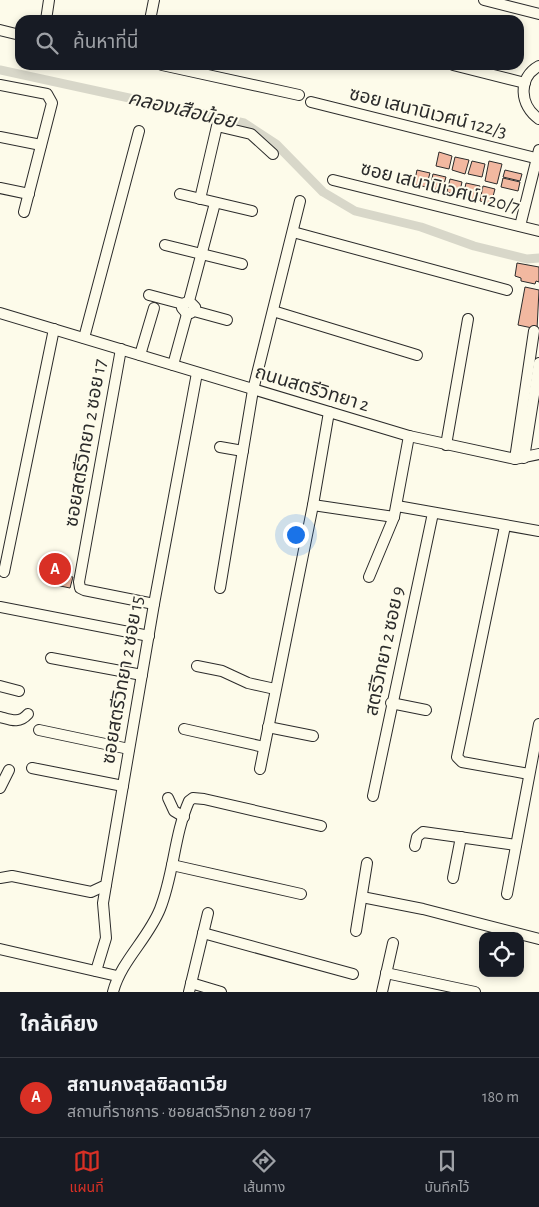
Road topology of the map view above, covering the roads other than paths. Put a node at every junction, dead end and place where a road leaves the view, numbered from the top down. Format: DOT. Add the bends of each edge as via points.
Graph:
graph roads {
  1 [pos="50,0"];
  2 [pos="154,0"];
  3 [pos="484,0"];
  4 [pos="539,14"];
  5 [pos="47,15"];
  6 [pos="151,15"];
  7 [pos="0,30"];
  8 [pos="15,34"];
  9 [pos="539,66"];
  10 [pos="185,70"];
  11 [pos="473,70"];
  12 [pos="525,83"];
  13 [pos="0,85"];
  14 [pos="300,95"];
  15 [pos="311,102"];
  16 [pos="539,119"];
  17 [pos="138,131"];
  18 [pos="0,137"];
  19 [pos="41,145"];
  20 [pos="273,154"];
  21 [pos="538,156"];
  22 [pos="333,180"];
  23 [pos="0,188"];
  24 [pos="29,194"];
  25 [pos="180,194"];
  26 [pos="200,199"];
  27 [pos="300,201"];
  28 [pos="215,203"];
  29 [pos="252,211"];
  30 [pos="24,212"];
  31 [pos="520,226"];
  32 [pos="539,231"];
  33 [pos="293,232"];
  34 [pos="165,245"];
  35 [pos="203,255"];
  36 [pos="242,264"];
  37 [pos="507,290"];
  38 [pos="149,295"];
  39 [pos="154,308"];
  40 [pos="188,308"];
  41 [pos="273,311"];
  42 [pos="0,313"];
  43 [pos="468,319"];
  44 [pos="227,320"];
  45 [pos="54,329"];
  46 [pos="534,331"];
  47 [pos="84,338"];
  48 [pos="121,349"];
  49 [pos="140,355"];
  50 [pos="417,355"];
  51 [pos="539,363"];
  52 [pos="173,365"];
  53 [pos="197,373"];
  54 [pos="253,390"];
  55 [pos="537,396"];
  56 [pos="329,412"];
  57 [pos="409,436"];
  58 [pos="446,445"];
  59 [pos="220,447"];
  60 [pos="243,451"];
  61 [pos="539,454"];
  62 [pos="520,459"];
  63 [pos="313,505"];
  64 [pos="396,506"];
  65 [pos="432,513"];
  66 [pos="394,517"];
  67 [pos="505,526"];
  68 [pos="539,531"];
  69 [pos="4,572"];
  70 [pos="370,577"];
  71 [pos="220,588"];
  72 [pos="154,604"];
  73 [pos="0,607"];
  74 [pos="149,636"];
  75 [pos="51,658"];
  76 [pos="198,666"];
  77 [pos="142,675"];
  78 [pos="0,686"];
  79 [pos="275,689"];
  80 [pos="19,691"];
  81 [pos="391,704"];
  82 [pos="426,710"];
  83 [pos="28,714"];
  84 [pos="0,717"];
  85 [pos="539,724"];
  86 [pos="268,727"];
  87 [pos="184,729"];
  88 [pos="39,730"];
  89 [pos="313,736"];
  90 [pos="264,748"];
  91 [pos="129,749"];
  92 [pos="32,768"];
  93 [pos="260,769"];
  94 [pos="9,770"];
  95 [pos="529,774"];
  96 [pos="123,786"];
  97 [pos="0,788"];
  98 [pos="373,796"];
  99 [pos="168,798"];
  100 [pos="184,817"];
  101 [pos="321,826"];
  102 [pos="461,837"];
  103 [pos="516,845"];
  104 [pos="415,846"];
  105 [pos="367,863"];
  106 [pos="172,865"];
  107 [pos="0,878"];
  108 [pos="453,878"];
  109 [pos="106,885"];
  110 [pos="301,894"];
  111 [pos="507,894"];
  112 [pos="362,898"];
  113 [pos="208,913"];
  114 [pos="356,931"];
  115 [pos="203,932"];
  116 [pos="539,939"];
  117 [pos="393,943"];
  118 [pos="0,949"];
  119 [pos="96,971"];
  120 [pos="386,973"];
  121 [pos="353,974"];
  122 [pos="117,976"];
  123 [pos="190,988"];
  124 [pos="113,992"];
  125 [pos="221,992"];
  126 [pos="382,992"];
  127 [pos="475,992"];
  1 -- 5 [label="street"];
  2 -- 6 [label="street"];
  3 -- 4 [label="street"];
  7 -- 8 [label="street"];
  9 -- 12 [label="street"];
  10 -- 14 [label="street"];
  11 -- 12 [label="street"];
  12 -- 16 [label="street" via="525,104"];
  13 -- 19 [label="street" via="47,94 51,98"];
  15 -- 21 [label="street, ซอย เสนานิเวศน์ 122/3"];
  17 -- 47 [label="street"];
  18 -- 19 [label="street"];
  19 -- 24 [label="street"];
  20 -- 26 [label="street" via="251,134 217,126"];
  21 -- 31 [label="street"];
  22 -- 31 [label="street, ซอย เสนานิเวศน์ 120/7"];
  23 -- 24 [label="street"];
  24 -- 30 [label="street"];
  25 -- 26 [label="street"];
  26 -- 28 [label="street"];
  27 -- 33 [label="street"];
  28 -- 29 [label="street"];
  28 -- 35 [label="street"];
  31 -- 32 [label="street, ซอย เสนานิเวศน์ 120/7"];
  33 -- 37 [label="street"];
  33 -- 41 [label="street"];
  34 -- 35 [label="street"];
  35 -- 36 [label="street"];
  35 -- 40 [label="street"];
  38 -- 40 [label="street"];
  39 -- 49 [label="street"];
  40 -- 44 [label="street"];
  40 -- 52 [label="street"];
  41 -- 50 [label="street"];
  41 -- 54 [label="street"];
  42 -- 45 [label="street, ถนนสตรีวิทยา 2"];
  43 -- 58 [label="street"];
  45 -- 47 [label="street, ถนนสตรีวิทยา 2"];
  45 -- 69 [label="street"];
  46 -- 62 [label="street"];
  47 -- 48 [label="street, ถนนสตรีวิทยา 2"];
  48 -- 49 [label="street, ถนนสตรีวิทยา 2"];
  48 -- 72 [label="street, ซอยสตรีวิทยา 2 ซอย 17" via="79,582 84,590"];
  49 -- 52 [label="street, ถนนสตรีวิทยา 2"];
  51 -- 55 [label="street"];
  52 -- 53 [label="street, ถนนสตรีวิทยา 2"];
  53 -- 54 [label="street, ถนนสตรีวิทยา 2"];
  53 -- 72 [label="street, ซอยสตรีวิทยา 2 ซอย 15"];
  54 -- 56 [label="street, ถนนสตรีวิทยา 2"];
  54 -- 60 [label="street"];
  55 -- 62 [label="street"];
  56 -- 57 [label="street, ถนนสตรีวิทยา 2"];
  56 -- 63 [label="street"];
  57 -- 58 [label="street, ถนนสตรีวิทยา 2"];
  57 -- 64 [label="street"];
  58 -- 62 [label="street, ถนนสตรีวิทยา 2"];
  59 -- 60 [label="street"];
  60 -- 71 [label="street"];
  61 -- 62 [label="street"];
  63 -- 66 [label="street"];
  63 -- 79 [label="street"];
  64 -- 65 [label="street"];
  64 -- 66 [label="street"];
  65 -- 67 [label="street"];
  65 -- 81 [label="street, สตรีวิทยา 2 ซอย 9"];
  66 -- 70 [label="street"];
  67 -- 68 [label="street"];
  67 -- 95 [label="street" via="457,757 462,762"];
  72 -- 74 [label="street, ซอยสตรีวิทยา 2 ซอย 15"];
  73 -- 74 [label="street"];
  74 -- 77 [label="street, ซอยสตรีวิทยา 2 ซอย 15"];
  75 -- 77 [label="street"];
  76 -- 79 [label="street"];
  77 -- 91 [label="street, ซอยสตรีวิทยา 2 ซอย 15"];
  78 -- 80 [label="street"];
  79 -- 86 [label="street"];
  81 -- 82 [label="street"];
  81 -- 98 [label="street, สตรีวิทยา 2 ซอย 9"];
  83 -- 84 [label="street" via="17,721"];
  85 -- 95 [label="street"];
  86 -- 89 [label="street"];
  86 -- 90 [label="street"];
  87 -- 90 [label="street"];
  88 -- 91 [label="street"];
  90 -- 93 [label="street"];
  91 -- 96 [label="street, ซอยสตรีวิทยา 2 ซอย 15"];
  92 -- 96 [label="street"];
  94 -- 97 [label="street"];
  95 -- 103 [label="street"];
  96 -- 109 [label="street, ซอยสตรีวิทยา 2 ซอย 15"];
  99 -- 100 [label="street" via="174,811"];
  100 -- 101 [label="street" via="189,801 198,798"];
  100 -- 106 [label="street"];
  102 -- 103 [label="street"];
  102 -- 104 [label="street" via="423,832"];
  102 -- 108 [label="street"];
  103 -- 111 [label="street"];
  105 -- 112 [label="street"];
  106 -- 110 [label="street"];
  106 -- 122 [label="street" via="160,909 148,933"];
  107 -- 109 [label="street" via="12,876 91,892"];
  109 -- 119 [label="street, ซอยสตรีวิทยา 2 ซอย 15" via="103,903 106,938"];
  112 -- 114 [label="street"];
  112 -- 116 [label="street" via="423,909"];
  113 -- 115 [label="street"];
  115 -- 121 [label="street"];
  115 -- 123 [label="street"];
  117 -- 120 [label="street"];
  118 -- 119 [label="street"];
  119 -- 122 [label="street"];
  120 -- 126 [label="street"];
  120 -- 127 [label="street"];
  122 -- 124 [label="street"];
  123 -- 125 [label="street"];
}
